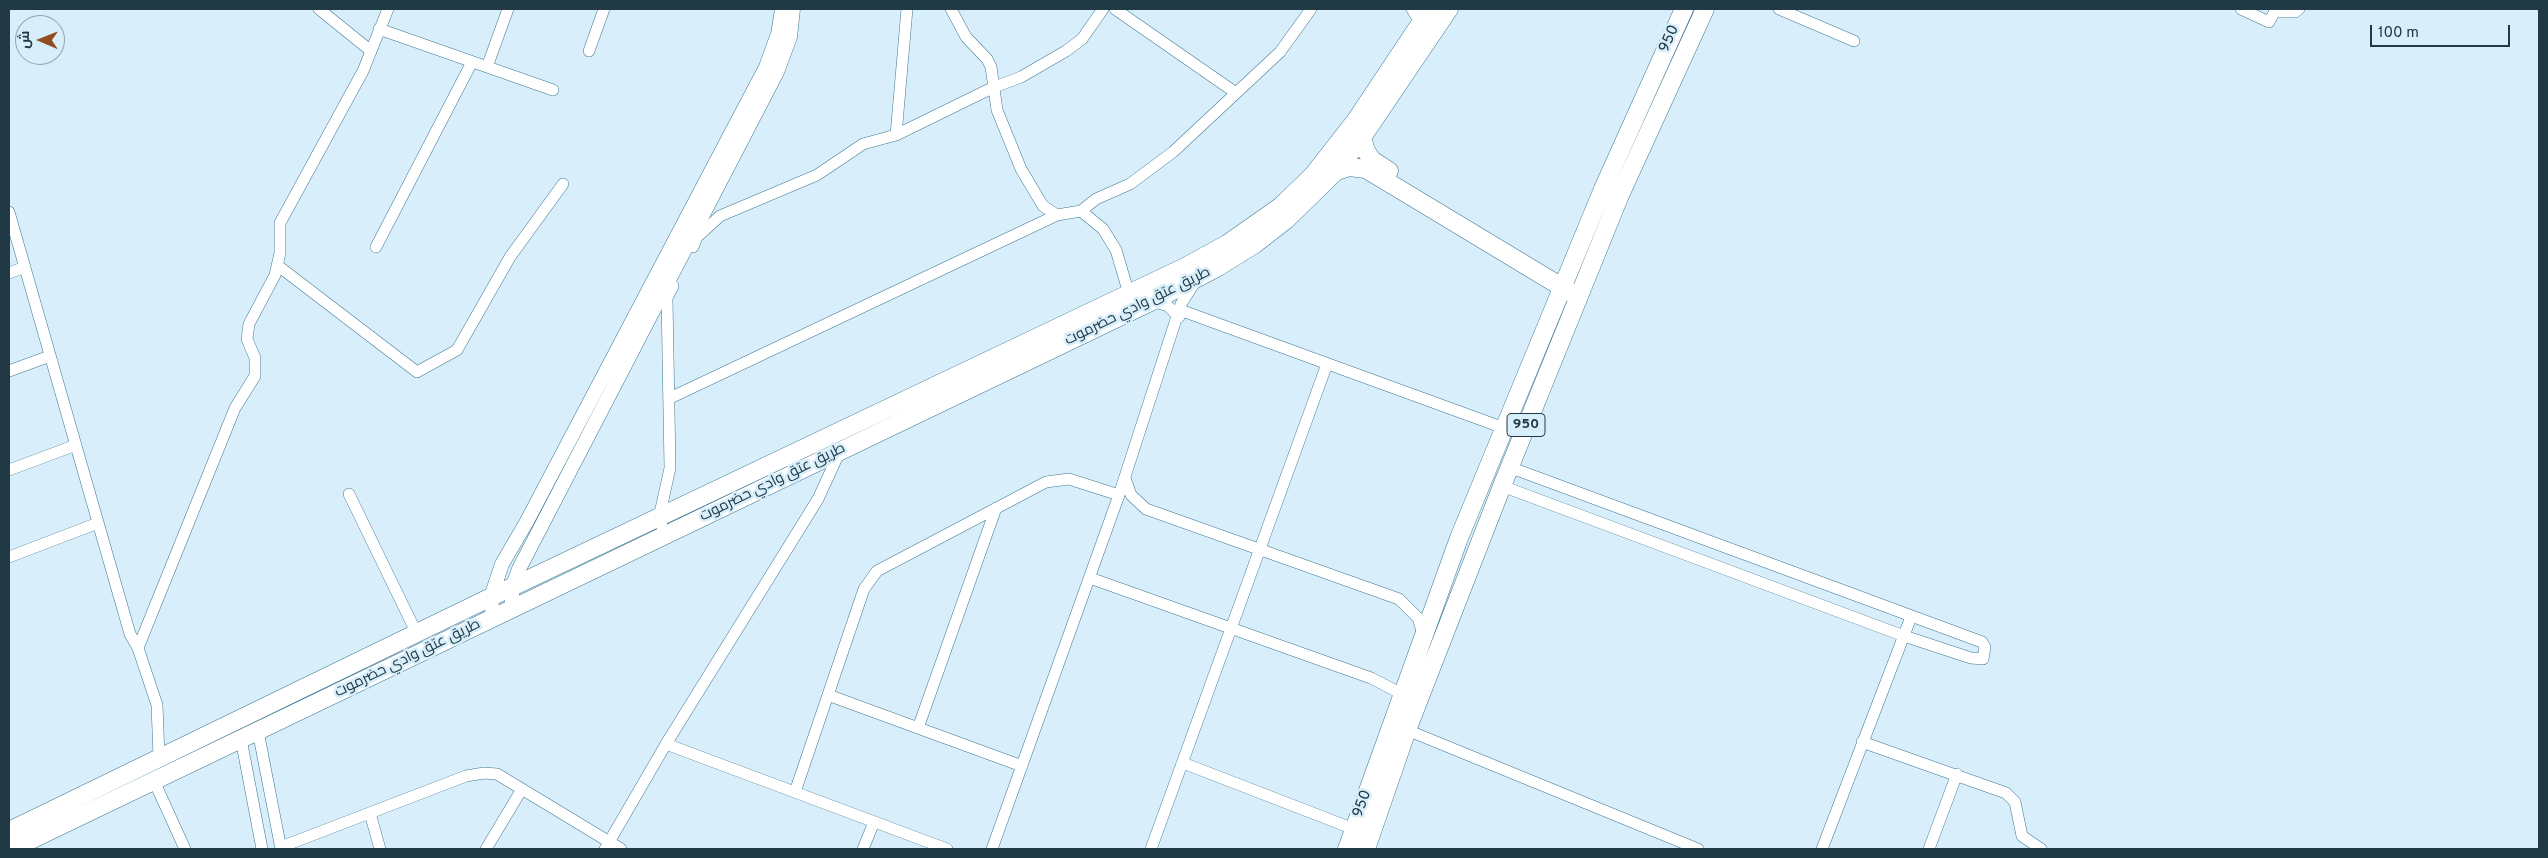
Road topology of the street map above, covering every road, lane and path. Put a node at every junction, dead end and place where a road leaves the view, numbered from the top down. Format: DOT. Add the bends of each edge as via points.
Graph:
graph roads {
  1 [pos="319,9"];
  2 [pos="388,9"];
  3 [pos="508,9"];
  4 [pos="604,9"];
  5 [pos="782,9"];
  6 [pos="793,9"];
  7 [pos="907,9"];
  8 [pos="952,9"];
  9 [pos="1103,9"];
  10 [pos="1116,9"];
  11 [pos="1311,9"];
  12 [pos="1449,9"];
  13 [pos="1684,9"];
  14 [pos="1705,9"];
  15 [pos="1779,9"];
  16 [pos="2241,9"];
  17 [pos="2299,9"];
  18 [pos="2275,10"];
  19 [pos="1421,13"];
  20 [pos="379,29"];
  21 [pos="1854,41"];
  22 [pos="370,51"];
  23 [pos="589,51"];
  24 [pos="472,62"];
  25 [pos="487,67"];
  26 [pos="992,88"];
  27 [pos="553,90"];
  28 [pos="1236,93"];
  29 [pos="896,135"];
  30 [pos="1362,137"];
  31 [pos="1334,173"];
  32 [pos="563,184"];
  33 [pos="1081,211"];
  34 [pos="9,212"];
  35 [pos="1057,215"];
  36 [pos="1263,229"];
  37 [pos="376,246"];
  38 [pos="277,265"];
  39 [pos="25,267"];
  40 [pos="9,273"];
  41 [pos="1199,278"];
  42 [pos="1564,281"];
  43 [pos="1581,291"];
  44 [pos="1129,294"];
  45 [pos="1153,301"];
  46 [pos="1179,314"];
  47 [pos="50,356"];
  48 [pos="1327,364"];
  49 [pos="9,371"];
  50 [pos="670,398"];
  51 [pos="1504,428"];
  52 [pos="76,445"];
  53 [pos="840,451"];
  54 [pos="1510,467"];
  55 [pos="9,470"];
  56 [pos="1125,478"];
  57 [pos="1502,486"];
  58 [pos="349,494"];
  59 [pos="1119,495"];
  60 [pos="996,508"];
  61 [pos="659,518"];
  62 [pos="98,523"];
  63 [pos="665,536"];
  64 [pos="1260,549"];
  65 [pos="9,557"];
  66 [pos="1090,578"];
  67 [pos="512,588"];
  68 [pos="491,597"];
  69 [pos="512,610"];
  70 [pos="1911,616"];
  71 [pos="493,618"];
  72 [pos="1231,629"];
  73 [pos="417,634"];
  74 [pos="1423,634"];
  75 [pos="1904,636"];
  76 [pos="138,648"];
  77 [pos="1402,694"];
  78 [pos="828,695"];
  79 [pos="918,728"];
  80 [pos="1407,730"];
  81 [pos="258,731"];
  82 [pos="241,740"];
  83 [pos="1862,742"];
  84 [pos="666,744"];
  85 [pos="159,757"];
  86 [pos="1183,763"];
  87 [pos="1022,766"];
  88 [pos="1957,774"];
  89 [pos="163,777"];
  90 [pos="522,789"];
  91 [pos="795,792"];
  92 [pos="370,813"];
  93 [pos="874,822"];
  94 [pos="1354,829"];
  95 [pos="9,830"];
  96 [pos="607,846"];
  97 [pos="281,848"];
  98 [pos="12,849"];
  99 [pos="185,849"];
  100 [pos="262,849"];
  101 [pos="380,849"];
  102 [pos="486,849"];
  103 [pos="622,849"];
  104 [pos="863,849"];
  105 [pos="947,849"];
  106 [pos="992,849"];
  107 [pos="1151,849"];
  108 [pos="1347,849"];
  109 [pos="1366,849"];
  110 [pos="1698,849"];
  111 [pos="1822,849"];
  112 [pos="1929,849"];
  113 [pos="2041,849"];
  1 -- 22 [label="street"];
  2 -- 20 [label="street"];
  3 -- 25 [label="street"];
  4 -- 23 [label="street"];
  5 -- 68 [label="street" via="778,34 766,67 502,564"];
  6 -- 67 [label="street" via="790,37 777,72 598,414"];
  7 -- 29 [label="street"];
  8 -- 26 [label="street" via="966,37 987,59 991,67"];
  9 -- 26 [label="street" via="1082,39 1066,51"];
  10 -- 28 [label="street"];
  11 -- 28 [label="street" via="1280,52"];
  12 -- 30 [label="main road, طريق عتق وادي حضرموت"];
  13 -- 42 [label="main road, 950 / 950"];
  14 -- 43 [label="main road, 950" via="1620,195"];
  15 -- 21 [label="street"];
  16 -- 18 [label="street" via="2269,22"];
  17 -- 18 [label="street" via="2295,12"];
  19 -- 36 [label="main road, طريق عتق وادي حضرموت" via="1356,120 1328,157"];
  20 -- 22 [label="street"];
  20 -- 24 [label="street"];
  22 -- 38 [label="street" via="354,88 280,223"];
  24 -- 25 [label="street"];
  24 -- 37 [label="street"];
  25 -- 27 [label="street"];
  26 -- 29 [label="street"];
  26 -- 35 [label="street" via="997,110 1021,169 1043,206"];
  28 -- 33 [label="street" via="1130,184 1096,199"];
  29 -- 50 [label="street" via="863,144 817,175 720,216 697,237 667,298"];
  30 -- 31 [label="main road, طريق عتق وادي حضرموت"];
  30 -- 42 [label="main road" via="1366,151 1377,164"];
  31 -- 36 [label="main road, طريق عتق وادي حضرموت" via="1300,207"];
  31 -- 42 [label="main road" via="1349,167 1366,169"];
  32 -- 38 [label="street" via="510,257 457,350 416,372"];
  33 -- 35 [label="street"];
  33 -- 44 [label="street" via="1102,229 1116,250"];
  34 -- 39 [label="street"];
  35 -- 50 [label="street"];
  36 -- 41 [label="main road, طريق عتق وادي حضرموت"];
  36 -- 44 [label="main road, طريق عتق وادي حضرموت"];
  38 -- 76 [label="street" via="249,324 247,339 255,358 255,376 235,408"];
  39 -- 40 [label="street"];
  39 -- 47 [label="street"];
  41 -- 45 [label="main road, طريق عتق وادي حضرموت"];
  41 -- 46 [label="street" via="1188,290"];
  42 -- 43 [label="main road"];
  42 -- 51 [label="main road, 950 / 950"];
  43 -- 54 [label="main road, 950"];
  44 -- 61 [label="main road, طريق عتق وادي حضرموت"];
  45 -- 46 [label="street"];
  45 -- 53 [label="main road, طريق عتق وادي حضرموت"];
  46 -- 48 [label="street"];
  46 -- 56 [label="street"];
  47 -- 49 [label="street"];
  47 -- 52 [label="street"];
  48 -- 51 [label="street"];
  48 -- 64 [label="street"];
  50 -- 61 [label="street" via="670,468"];
  51 -- 74 [label="main road, 950 / 950"];
  52 -- 55 [label="street"];
  52 -- 62 [label="street"];
  53 -- 63 [label="main road, طريق عتق وادي حضرموت"];
  53 -- 84 [label="street" via="818,499"];
  54 -- 57 [label="main road, 950"];
  54 -- 70 [label="street"];
  56 -- 59 [label="street"];
  56 -- 64 [label="street" via="1131,495 1146,509"];
  57 -- 75 [label="street"];
  57 -- 80 [label="main road, 950"];
  58 -- 73 [label="street"];
  59 -- 60 [label="street" via="1077,480 1061,479 1046,482"];
  59 -- 66 [label="street"];
  60 -- 78 [label="street" via="883,567 872,577 864,589"];
  60 -- 79 [label="street"];
  61 -- 63 [label="street"];
  61 -- 67 [label="main road, طريق عتق وادي حضرموت"];
  62 -- 65 [label="street"];
  62 -- 76 [label="street" via="130,634"];
  63 -- 69 [label="main road, طريق عتق وادي حضرموت"];
  64 -- 72 [label="street"];
  64 -- 74 [label="street" via="1399,599 1418,618"];
  66 -- 72 [label="street"];
  66 -- 87 [label="street"];
  67 -- 68 [label="main road, طريق عتق وادي حضرموت"];
  67 -- 69 [label="street"];
  68 -- 71 [label="street"];
  68 -- 73 [label="main road, طريق عتق وادي حضرموت"];
  69 -- 71 [label="main road, طريق عتق وادي حضرموت"];
  70 -- 75 [label="street"];
  70 -- 75 [label="street" via="1982,642 1985,647 1983,659"];
  71 -- 81 [label="main road, طريق عتق وادي حضرموت"];
  72 -- 77 [label="street" via="1371,678"];
  72 -- 86 [label="street"];
  73 -- 85 [label="main road, طريق عتق وادي حضرموت"];
  74 -- 77 [label="main road, 950 / 950"];
  75 -- 83 [label="street"];
  76 -- 85 [label="street" via="156,706"];
  77 -- 94 [label="main road, 950 / 950"];
  78 -- 79 [label="street"];
  78 -- 91 [label="street"];
  79 -- 87 [label="street"];
  80 -- 109 [label="main road, 950"];
  80 -- 110 [label="street"];
  81 -- 82 [label="main road, طريق عتق وادي حضرموت"];
  81 -- 97 [label="street"];
  82 -- 89 [label="main road, طريق عتق وادي حضرموت"];
  82 -- 100 [label="street"];
  83 -- 88 [label="street"];
  83 -- 111 [label="street"];
  84 -- 91 [label="street"];
  84 -- 96 [label="street"];
  85 -- 89 [label="main road"];
  85 -- 95 [label="main road, طريق عتق وادي حضرموت"];
  86 -- 94 [label="street"];
  86 -- 107 [label="street"];
  87 -- 106 [label="street"];
  88 -- 112 [label="street"];
  88 -- 113 [label="street" via="2006,792 2015,802 2022,836"];
  89 -- 98 [label="main road, طريق عتق وادي حضرموت"];
  89 -- 99 [label="street"];
  90 -- 92 [label="street" via="497,774 477,773"];
  90 -- 96 [label="street"];
  90 -- 102 [label="street"];
  91 -- 93 [label="street"];
  92 -- 97 [label="street"];
  92 -- 101 [label="street"];
  93 -- 104 [label="street"];
  93 -- 105 [label="street"];
  94 -- 108 [label="main road, 950 / 950"];
  96 -- 103 [label="street"];
}
